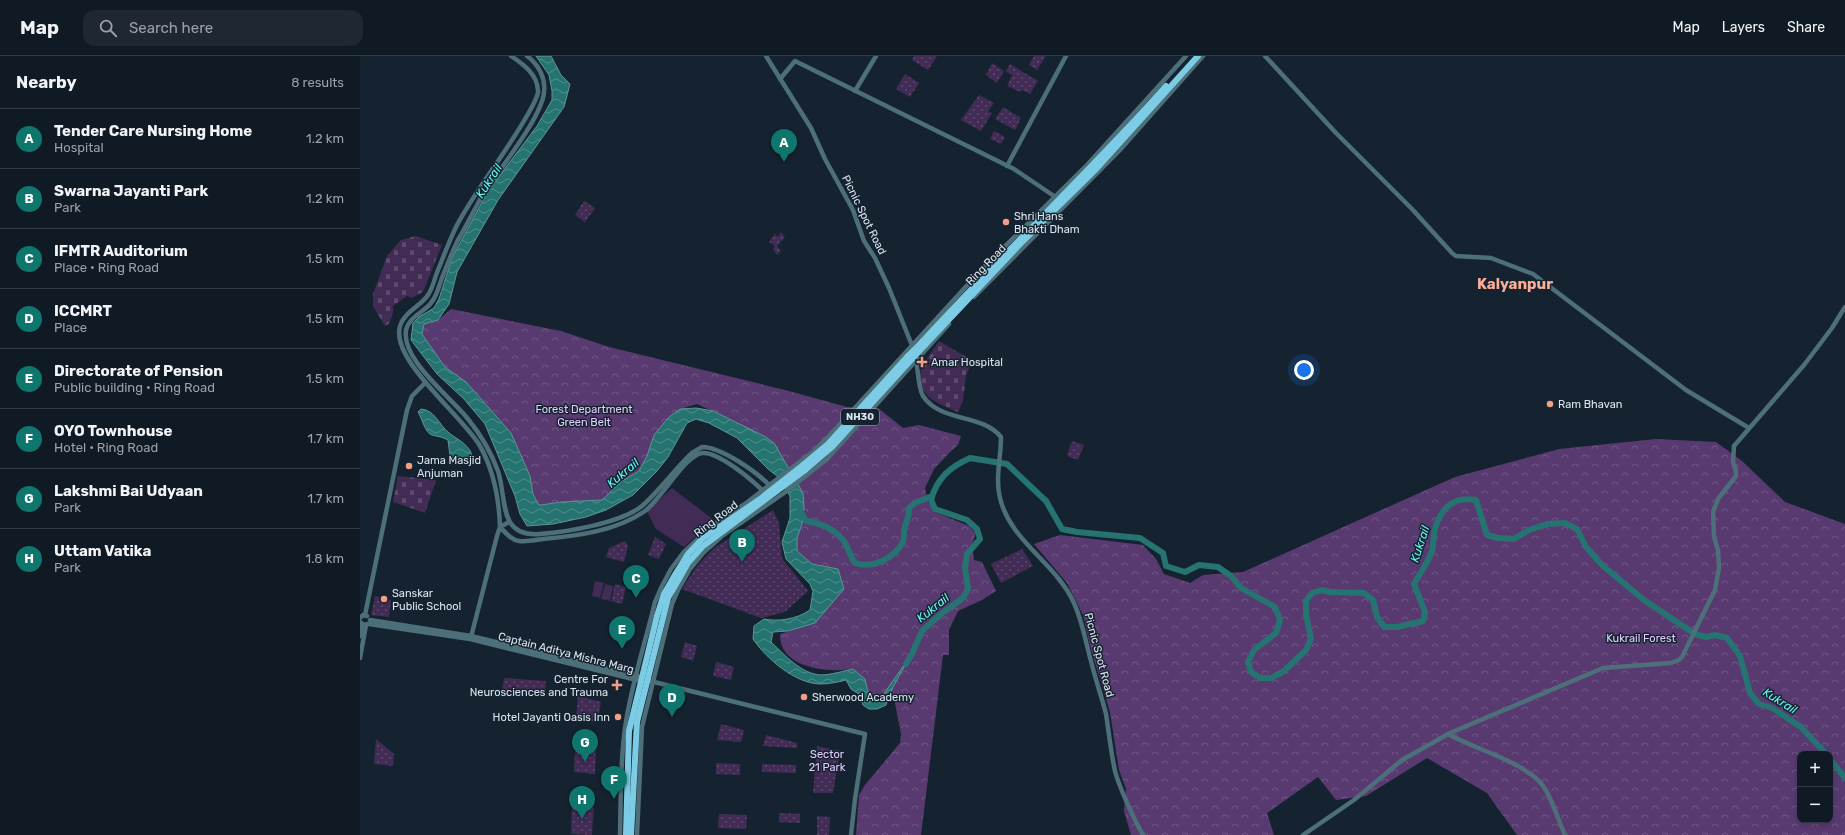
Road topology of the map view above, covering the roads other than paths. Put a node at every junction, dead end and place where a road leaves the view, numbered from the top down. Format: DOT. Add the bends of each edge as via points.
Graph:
graph roads {
  1 [pos="511,56"];
  2 [pos="527,56"];
  3 [pos="766,56"];
  4 [pos="876,56"];
  5 [pos="1066,56"];
  6 [pos="1186,56"];
  7 [pos="1193,56"];
  8 [pos="1198,56"];
  9 [pos="1203,56"];
  10 [pos="1265,56"];
  11 [pos="780,79"];
  12 [pos="855,91"];
  13 [pos="1007,166"];
  14 [pos="1054,196"];
  15 [pos="1845,307"];
  16 [pos="923,344"];
  17 [pos="913,345"];
  18 [pos="916,361"];
  19 [pos="425,383"];
  20 [pos="1749,428"];
  21 [pos="804,468"];
  22 [pos="769,484"];
  23 [pos="762,490"];
  24 [pos="779,496"];
  25 [pos="761,501"];
  26 [pos="771,502"];
  27 [pos="509,522"];
  28 [pos="500,527"];
  29 [pos="365,615"];
  30 [pos="360,618"];
  31 [pos="365,623"];
  32 [pos="360,636"];
  33 [pos="471,637"];
  34 [pos="360,658"];
  35 [pos="636,677"];
  36 [pos="652,682"];
  37 [pos="1448,734"];
  38 [pos="620,835"];
  39 [pos="626,835"];
  40 [pos="631,835"];
  41 [pos="637,835"];
  42 [pos="851,835"];
  43 [pos="1144,835"];
  44 [pos="1303,835"];
  45 [pos="1565,835"];
  1 -- 19 [label="street" via="530,71 539,91 533,105 457,226 429,294 400,324 399,337 403,352"];
  2 -- 27 [label="street" via="539,69 544,84 541,106 482,196 451,253 432,302 406,328 406,338 418,364 468,418 487,446 499,475"];
  3 -- 11 [label="street, Picnic Spot Road"];
  4 -- 12 [label="street"];
  5 -- 13 [label="street"];
  6 -- 14 [label="street" via="1098,153"];
  7 -- 16 [label="highway, Ring Road / NH30" via="1114,144 1020,238"];
  8 -- 16 [label="highway, Ring Road / NH30" via="1123,140"];
  9 -- 16 [label="street" via="1119,151 959,312"];
  10 -- 20 [label="street" via="1452,253 1456,256 1491,258 1533,274 1686,390"];
  11 -- 12 [label="street" via="795,62"];
  11 -- 17 [label="street, Picnic Spot Road" via="810,128 853,210 864,241 875,258"];
  12 -- 13 [label="street"];
  13 -- 14 [label="street"];
  14 -- 16 [label="street" via="983,268"];
  15 -- 20 [label="street" via="1804,365"];
  16 -- 17 [label="street"];
  16 -- 18 [label="street"];
  16 -- 21 [label="highway, Ring Road / NH30, bridge"];
  17 -- 18 [label="street, Picnic Spot Road"];
  17 -- 21 [label="street" via="831,434"];
  18 -- 21 [label="street" via="827,459"];
  18 -- 43 [label="street, Picnic Spot Road" via="922,395 932,405 989,426 1001,437 999,497 1004,510 1025,542 1064,585 1080,618 1105,712 1116,773"];
  19 -- 28 [label="street" via="459,418 480,446 496,487"];
  19 -- 29 [label="street" via="412,396 408,410"];
  20 -- 37 [label="street" via="1734,446 1733,462 1736,476 1718,499 1713,512 1719,568 1715,590 1682,657 1679,660 1603,668"];
  21 -- 22 [label="street, Ring Road"];
  21 -- 24 [label="street"];
  21 -- 25 [label="highway, NH30, bridge"];
  22 -- 23 [label="street, Ring Road"];
  22 -- 24 [label="street"];
  22 -- 27 [label="street" via="725,454 702,447 692,453 641,506 629,514 561,532 531,535 517,530"];
  23 -- 26 [label="street"];
  23 -- 28 [label="street" via="727,463 704,453 698,454 685,465 646,511 602,530 583,535 520,542"];
  23 -- 35 [label="street, Ring Road" via="704,533 671,569 655,602"];
  24 -- 26 [label="street"];
  25 -- 39 [label="highway, Ring Road / NH30, bridge" via="702,539 680,566 664,594 629,731"];
  25 -- 40 [label="highway, Ring Road / NH30, bridge" via="703,546 688,563 668,598 637,722"];
  26 -- 36 [label="street" via="722,536 690,569 672,604"];
  27 -- 28 [label="street"];
  28 -- 33 [label="street" via="488,564"];
  29 -- 30 [label="street"];
  29 -- 31 [label="street"];
  31 -- 32 [label="street"];
  31 -- 33 [label="street, Captain Aditya Mishra Marg"];
  31 -- 34 [label="street"];
  33 -- 35 [label="street, Captain Aditya Mishra Marg"];
  35 -- 36 [label="street, Captain Aditya Mishra Marg"];
  35 -- 38 [label="street, Ring Road" via="625,728"];
  36 -- 41 [label="street" via="642,727"];
  36 -- 42 [label="street, Captain Aditya Mishra Marg" via="865,734"];
  37 -- 44 [label="street" via="1402,760 1354,800"];
  37 -- 45 [label="street" via="1512,764 1538,781 1548,796"];
}
